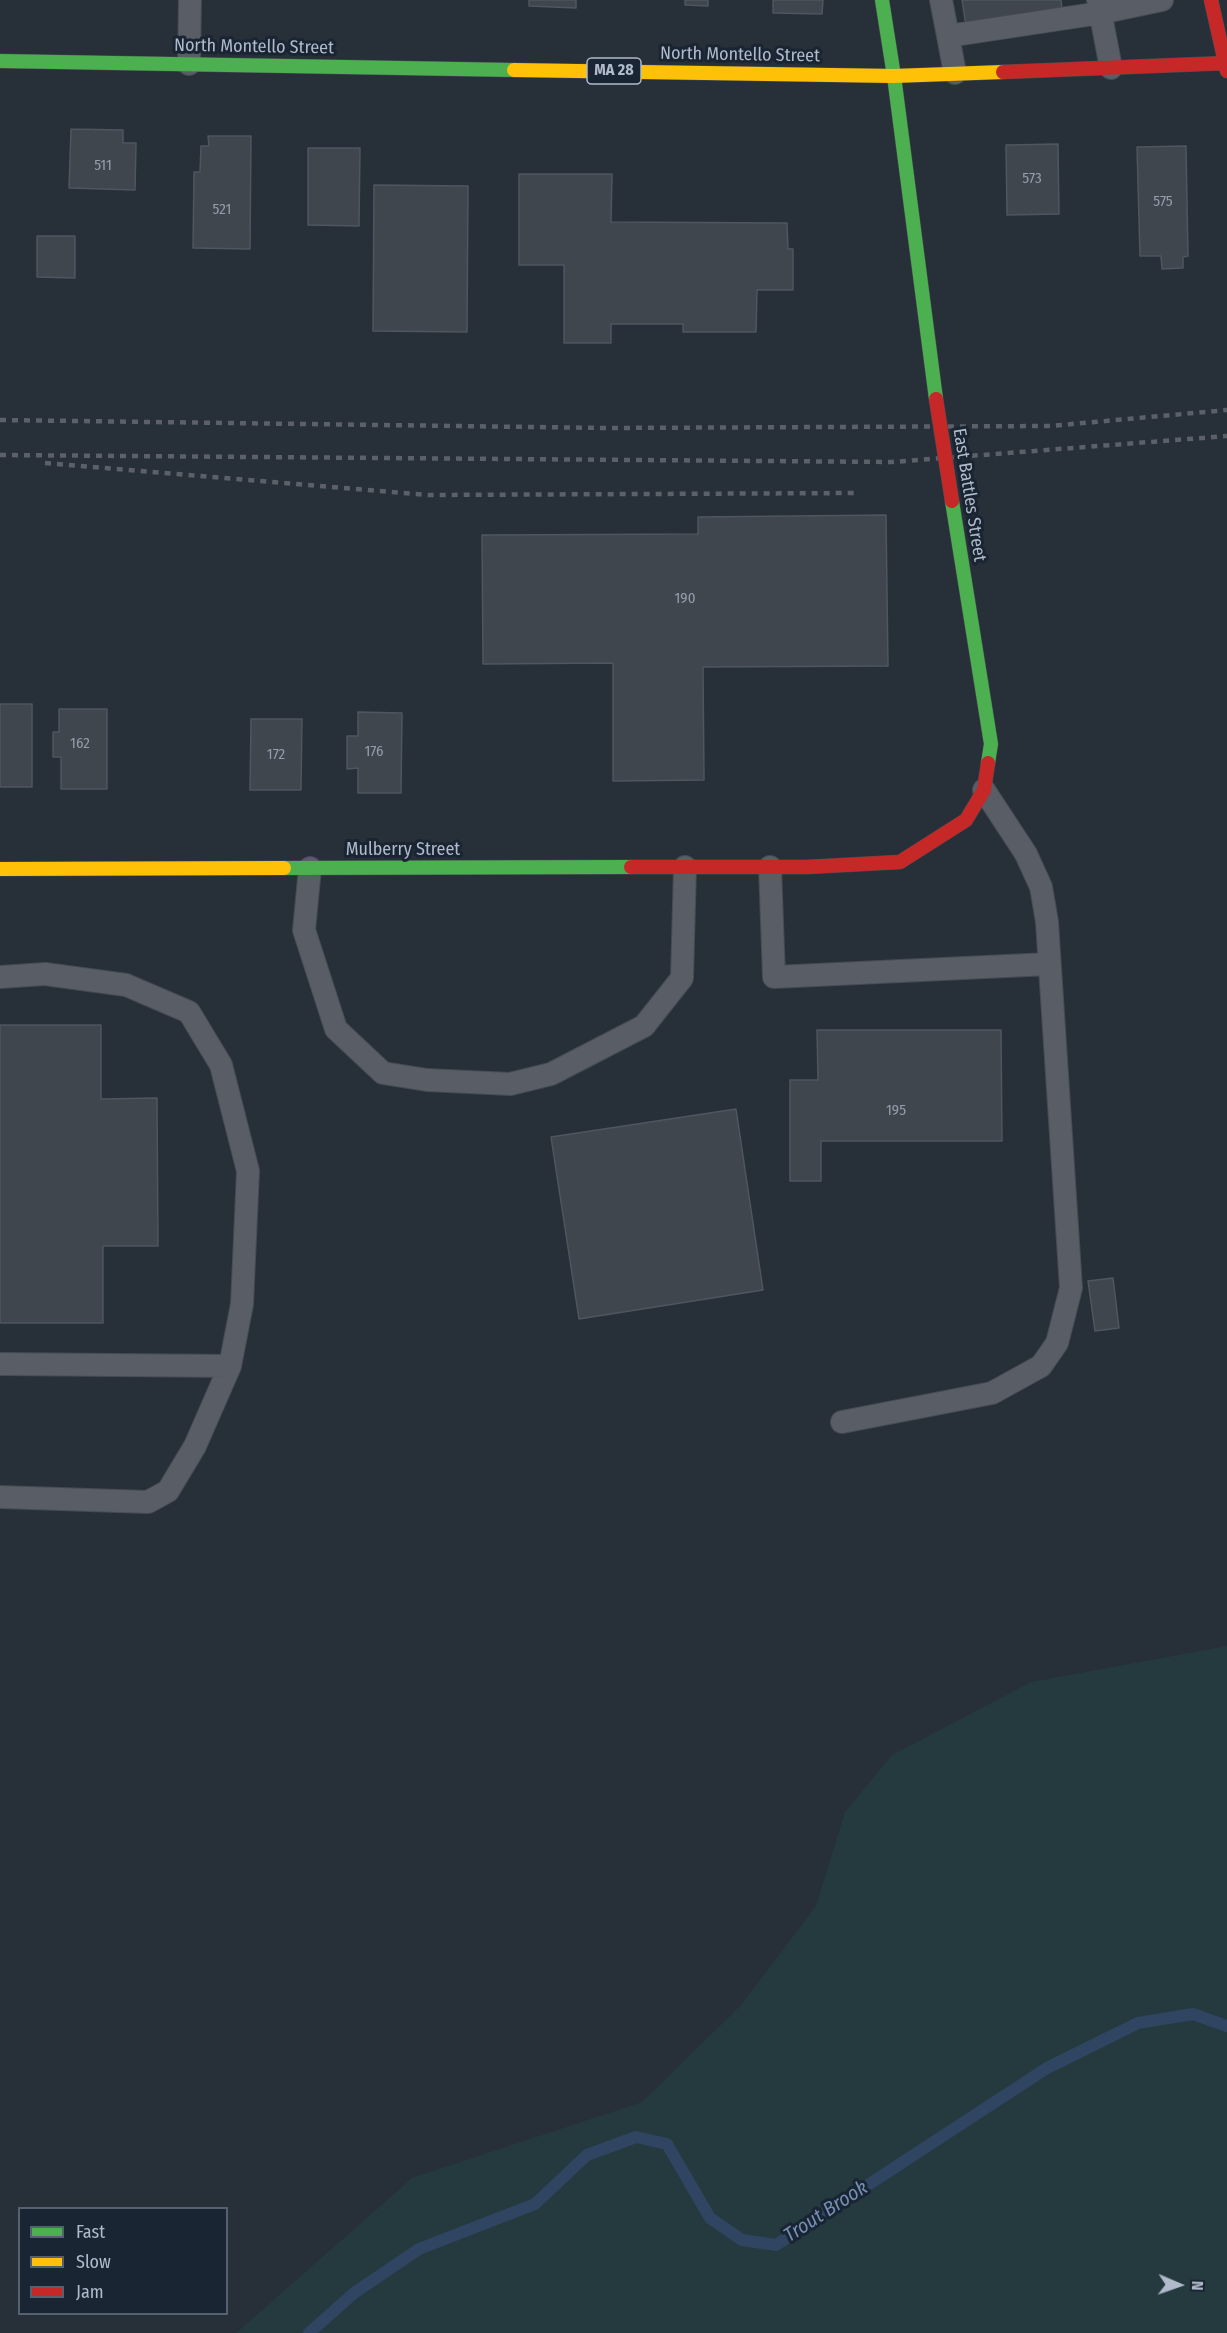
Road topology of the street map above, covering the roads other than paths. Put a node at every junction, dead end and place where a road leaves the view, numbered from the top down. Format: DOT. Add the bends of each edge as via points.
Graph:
graph roads {
  1 [pos="189,0"];
  2 [pos="882,0"];
  3 [pos="941,0"];
  4 [pos="1162,0"];
  5 [pos="1211,0"];
  6 [pos="1099,7"];
  7 [pos="948,36"];
  8 [pos="0,61"];
  9 [pos="189,64"];
  10 [pos="1226,66"];
  11 [pos="1111,68"];
  12 [pos="955,73"];
  13 [pos="894,75"];
  14 [pos="984,790"];
  15 [pos="685,867"];
  16 [pos="770,867"];
  17 [pos="807,867"];
  18 [pos="310,868"];
  19 [pos="0,869"];
  20 [pos="1049,964"];
  21 [pos="0,977"];
  22 [pos="0,1364"];
  23 [pos="230,1366"];
  24 [pos="842,1422"];
  25 [pos="0,1497"];
  1 -- 9 [label="lane"];
  2 -- 13 [label="street, East Battles Street"];
  3 -- 7 [label="lane"];
  4 -- 6 [label="lane"];
  5 -- 10 [label="street"];
  6 -- 7 [label="lane"];
  6 -- 11 [label="lane"];
  7 -- 12 [label="lane"];
  8 -- 9 [label="street, North Montello Street / MA 28"];
  9 -- 13 [label="street, North Montello Street / MA 28"];
  10 -- 11 [label="street, North Montello Street / MA 28"];
  11 -- 12 [label="street, North Montello Street / MA 28"];
  12 -- 13 [label="street, North Montello Street / MA 28"];
  13 -- 14 [label="street, East Battles Street, bridge" via="936,399 991,744"];
  14 -- 17 [label="street, East Battles Street" via="966,820 900,862"];
  14 -- 20 [label="lane" via="1026,854 1041,887"];
  15 -- 16 [label="street, Mulberry Street"];
  15 -- 18 [label="street, Mulberry Street"];
  15 -- 18 [label="lane" via="682,978 644,1026 551,1074 510,1084 427,1080 383,1073 336,1029 304,930"];
  16 -- 17 [label="street, Mulberry Street"];
  16 -- 20 [label="lane" via="774,977"];
  18 -- 19 [label="street, Mulberry Street"];
  20 -- 24 [label="lane" via="1071,1288 1057,1343 1041,1366 992,1393"];
  21 -- 23 [label="lane" via="45,974 126,985 189,1012 221,1065 248,1171 242,1304"];
  22 -- 23 [label="lane"];
  23 -- 25 [label="lane" via="195,1446 168,1491 148,1502"];
}
